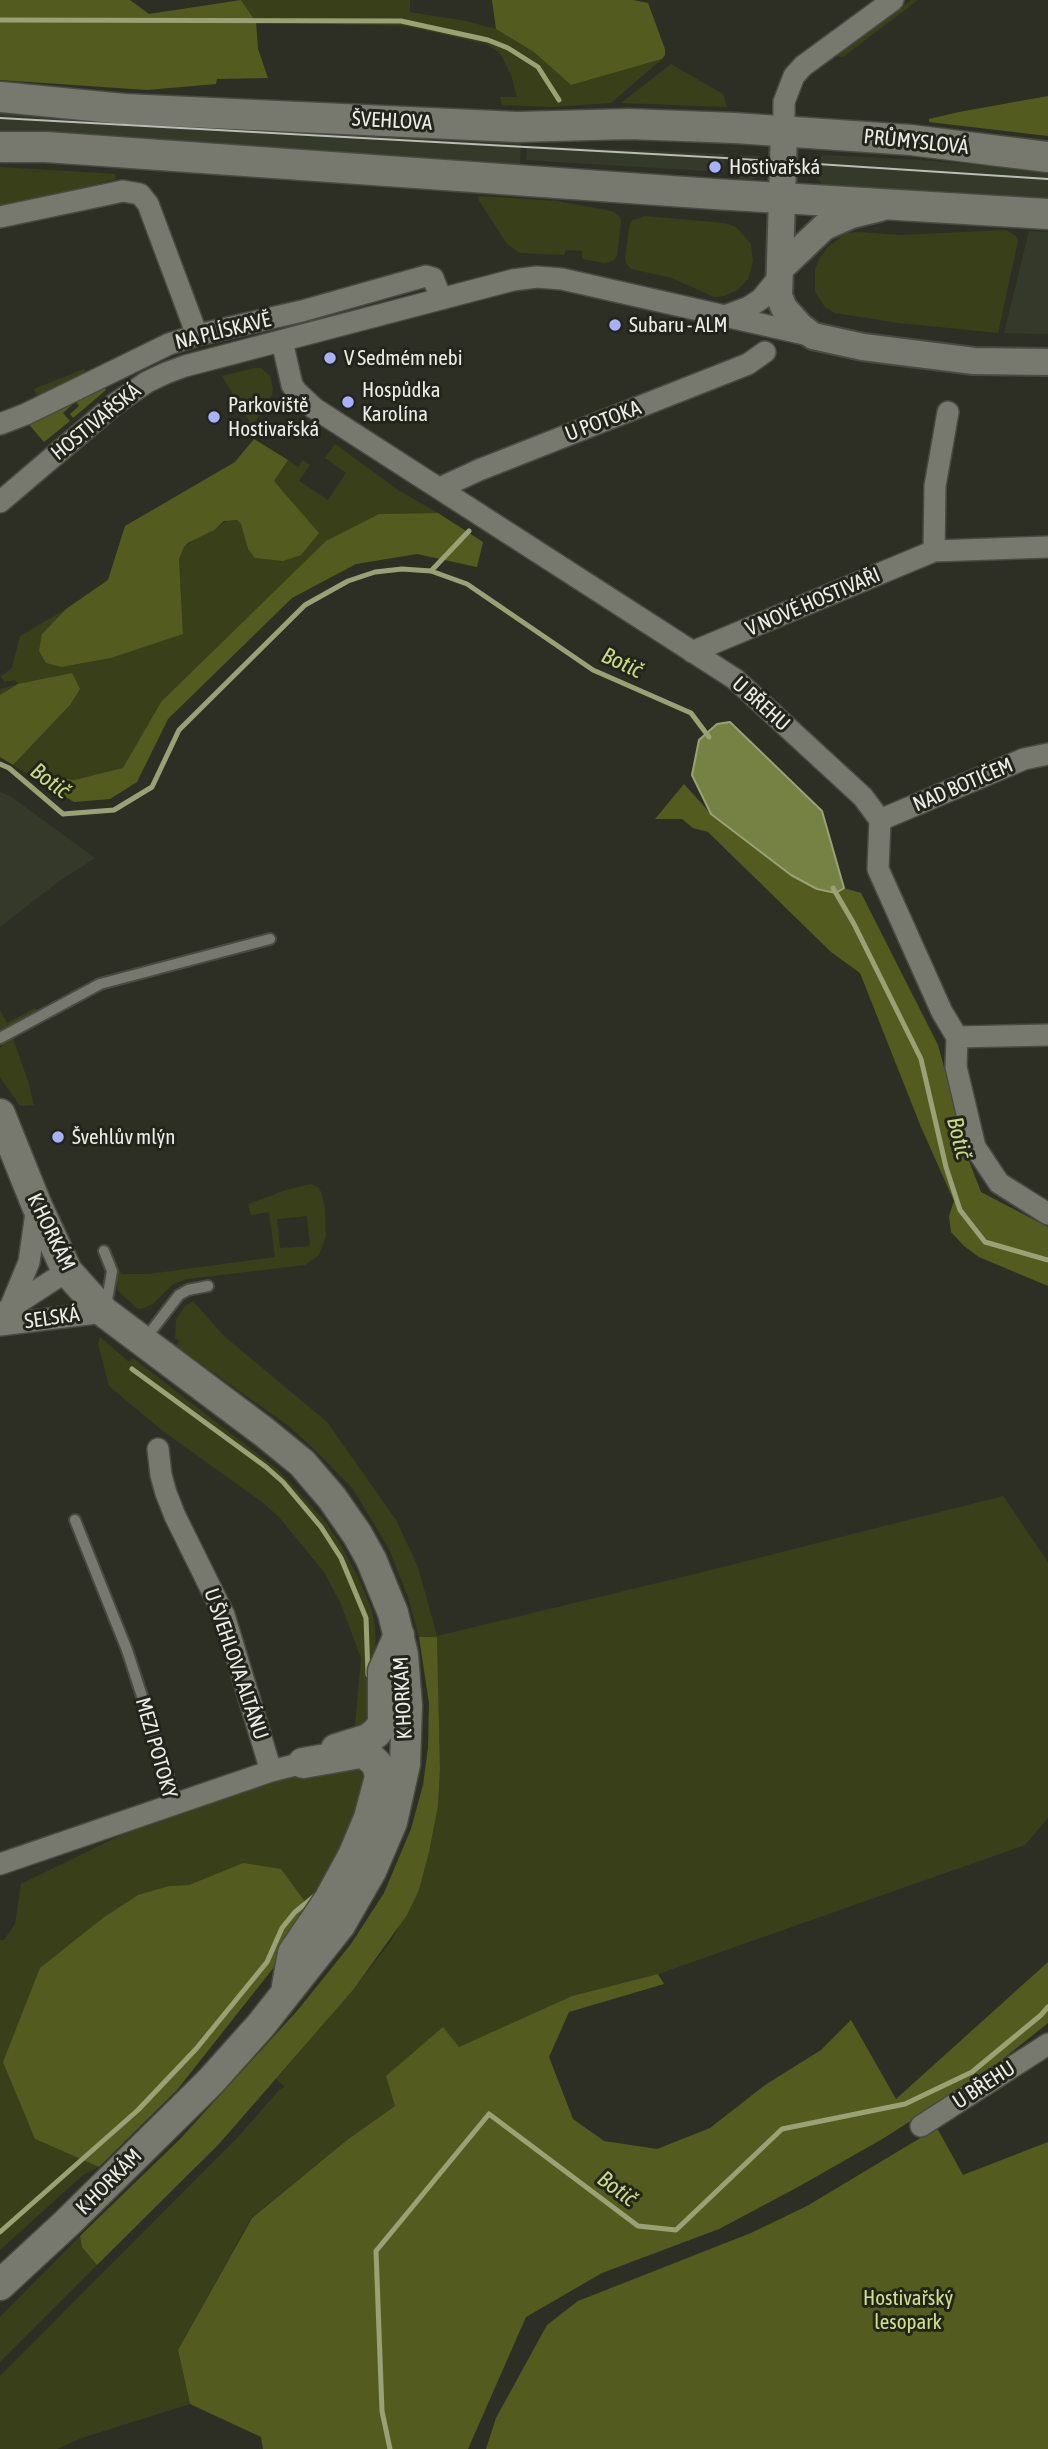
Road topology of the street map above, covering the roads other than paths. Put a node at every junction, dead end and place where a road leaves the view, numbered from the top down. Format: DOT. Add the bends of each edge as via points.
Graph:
graph roads {
  1 [pos="893,0"];
  2 [pos="0,97"];
  3 [pos="784,131"];
  4 [pos="0,147"];
  5 [pos="1048,156"];
  6 [pos="783,197"];
  7 [pos="900,205"];
  8 [pos="1048,214"];
  9 [pos="0,217"];
  10 [pos="780,272"];
  11 [pos="441,299"];
  12 [pos="722,317"];
  13 [pos="197,335"];
  14 [pos="813,336"];
  15 [pos="282,341"];
  16 [pos="765,352"];
  17 [pos="1048,362"];
  18 [pos="948,412"];
  19 [pos="0,424"];
  20 [pos="440,488"];
  21 [pos="0,502"];
  22 [pos="1048,547"];
  23 [pos="934,551"];
  24 [pos="692,652"];
  25 [pos="1048,754"];
  26 [pos="880,820"];
  27 [pos="270,939"];
  28 [pos="1048,1035"];
  29 [pos="957,1037"];
  30 [pos="0,1038"];
  31 [pos="0,1114"];
  32 [pos="37,1206"];
  33 [pos="1048,1214"];
  34 [pos="104,1251"];
  35 [pos="67,1271"];
  36 [pos="208,1286"];
  37 [pos="104,1312"];
  38 [pos="3,1316"];
  39 [pos="144,1341"];
  40 [pos="159,1449"];
  41 [pos="75,1520"];
  42 [pos="399,1635"];
  43 [pos="311,1761"];
  44 [pos="271,1771"];
  45 [pos="177,1804"];
  46 [pos="0,1864"];
  47 [pos="286,1993"];
  48 [pos="1048,2043"];
  49 [pos="921,2126"];
  50 [pos="0,2285"];
  1 -- 3 [label="street" via="794,76 784,102"];
  2 -- 3 [label="main road, ŠVEHLOVA" via="124,109 517,127 629,124"];
  3 -- 5 [label="main road, PRŮMYSLOVÁ"];
  3 -- 6 [label="street"];
  4 -- 6 [label="main road"];
  6 -- 7 [label="main road"];
  6 -- 10 [label="street"];
  7 -- 8 [label="main road"];
  7 -- 10 [label="street" via="835,220"];
  9 -- 13 [label="street" via="123,191 140,194 148,204"];
  10 -- 12 [label="street" via="761,299"];
  10 -- 14 [label="street" via="779,296 784,308"];
  11 -- 12 [label="street, HOSTIVAŘSKÁ" via="537,277 612,289"];
  11 -- 13 [label="street, NA PLÍSKAVĚ" via="433,278 426,276 302,312"];
  11 -- 15 [label="street, HOSTIVAŘSKÁ"];
  12 -- 14 [label="street, HOSTIVAŘSKÁ"];
  13 -- 19 [label="street, NA PLÍSKAVĚ"];
  14 -- 17 [label="street" via="925,356"];
  15 -- 20 [label="street, U BŘEHU" via="290,378 314,408"];
  15 -- 21 [label="street, HOSTIVAŘSKÁ" via="185,366 147,382"];
  16 -- 20 [label="street, U POTOKA" via="748,364"];
  18 -- 23 [label="street" via="935,486"];
  20 -- 24 [label="street, U BŘEHU"];
  22 -- 23 [label="street, V NOVÉ HOSTIVAŘI"];
  23 -- 24 [label="street, V NOVÉ HOSTIVAŘI"];
  24 -- 26 [label="street, U BŘEHU" via="735,679 863,797"];
  25 -- 26 [label="street, NAD BOTIČEM" via="1024,759"];
  26 -- 29 [label="street" via="878,869"];
  27 -- 30 [label="lane" via="100,984"];
  28 -- 29 [label="street"];
  29 -- 33 [label="street" via="956,1067 975,1147 999,1183"];
  31 -- 32 [label="main road, K HORKÁM"];
  32 -- 35 [label="main road, K HORKÁM"];
  32 -- 38 [label="street, SELSKÁ" via="29,1262"];
  34 -- 37 [label="lane" via="112,1270"];
  35 -- 37 [label="main road, K HORKÁM"];
  35 -- 38 [label="street, SELSKÁ"];
  36 -- 39 [label="lane" via="179,1295"];
  37 -- 38 [label="street, SELSKÁ"];
  37 -- 39 [label="main road, K HORKÁM"];
  39 -- 42 [label="main road, K HORKÁM" via="302,1463 367,1550"];
  40 -- 44 [label="street, U ŠVEHLOVA ALTÁNU" via="166,1493 224,1615"];
  41 -- 45 [label="lane, MEZI POTOKY" via="127,1650"];
  42 -- 43 [label="main road" via="383,1671 380,1728 368,1739"];
  42 -- 47 [label="main road, K HORKÁM" via="407,1735 392,1822 340,1925"];
  43 -- 44 [label="street"];
  43 -- 47 [label="main road" via="367,1755 377,1764 380,1784 353,1856 293,1953"];
  44 -- 45 [label="street"];
  45 -- 46 [label="street, MEZI POTOKY"];
  47 -- 50 [label="main road, K HORKÁM" via="211,2081"];
  48 -- 49 [label="street, U BŘEHU"];
}
